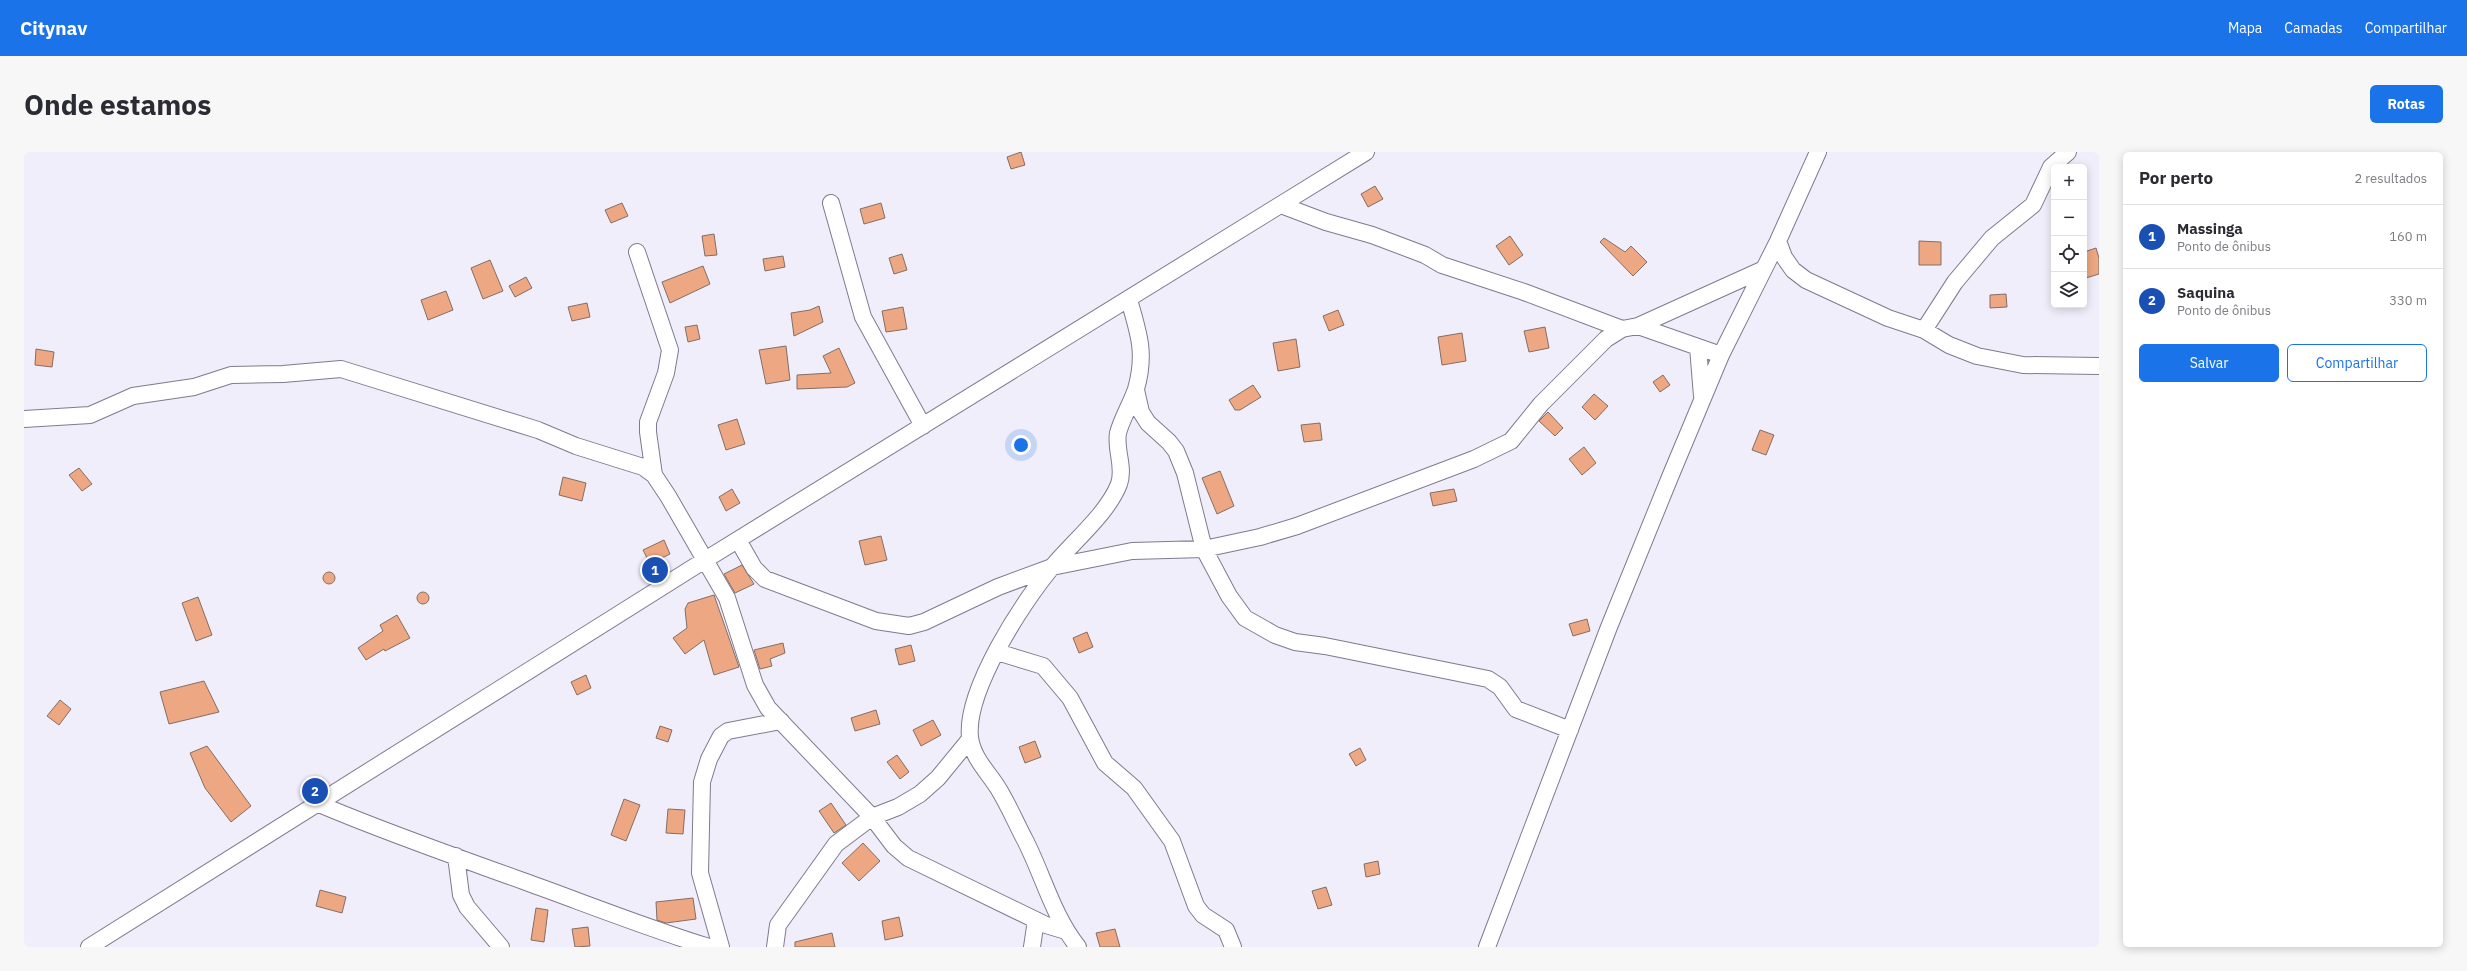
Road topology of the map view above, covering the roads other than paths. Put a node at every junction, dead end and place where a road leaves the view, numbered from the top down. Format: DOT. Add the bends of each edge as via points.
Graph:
graph roads {
  1 [pos="1366,152"];
  2 [pos="1818,152"];
  3 [pos="2068,152"];
  4 [pos="832,203"];
  5 [pos="1281,205"];
  6 [pos="1778,241"];
  7 [pos="637,252"];
  8 [pos="1764,270"];
  9 [pos="1129,300"];
  10 [pos="1638,326"];
  11 [pos="1622,329"];
  12 [pos="1924,330"];
  13 [pos="1698,347"];
  14 [pos="1721,355"];
  15 [pos="2099,366"];
  16 [pos="1136,390"];
  17 [pos="1702,399"];
  18 [pos="24,419"];
  19 [pos="923,426"];
  20 [pos="654,475"];
  21 [pos="738,540"];
  22 [pos="1204,549"];
  23 [pos="705,560"];
  24 [pos="1052,567"];
  25 [pos="997,652"];
  26 [pos="781,721"];
  27 [pos="1570,730"];
  28 [pos="970,739"];
  29 [pos="319,804"];
  30 [pos="872,817"];
  31 [pos="456,856"];
  32 [pos="1036,920"];
  33 [pos="1066,932"];
  34 [pos="89,947"];
  35 [pos="501,947"];
  36 [pos="709,947"];
  37 [pos="721,947"];
  38 [pos="775,947"];
  39 [pos="1032,947"];
  40 [pos="1078,947"];
  41 [pos="1233,947"];
  42 [pos="1487,947"];
  1 -- 5 [label="street"];
  2 -- 6 [label="street"];
  3 -- 12 [label="street" via="2051,167 2033,205 1992,238 1955,282"];
  4 -- 19 [label="street" via="863,317"];
  5 -- 9 [label="street"];
  5 -- 11 [label="street" via="1326,222 1372,234 1425,254 1442,265 1524,292"];
  6 -- 8 [label="street"];
  6 -- 12 [label="street" via="1784,257 1793,270 1806,280 1888,318"];
  7 -- 20 [label="street" via="670,350 666,373 648,422"];
  8 -- 10 [label="street"];
  8 -- 14 [label="street"];
  9 -- 16 [label="street" via="1141,342"];
  9 -- 19 [label="street"];
  10 -- 11 [label="street"];
  10 -- 13 [label="street"];
  11 -- 22 [label="street" via="1606,339 1540,404 1511,441 1474,459 1297,526 1229,545"];
  12 -- 15 [label="street" via="1949,345 2003,362 2023,365"];
  13 -- 14 [label="street"];
  13 -- 17 [label="street"];
  14 -- 17 [label="street"];
  16 -- 22 [label="street" via="1141,412 1148,423 1169,442 1185,473"];
  16 -- 24 [label="street" via="1118,435 1122,471 1119,484 1105,506"];
  17 -- 27 [label="street"];
  18 -- 20 [label="street" via="90,415 133,396 194,387 231,375 341,370 538,430 576,446 632,462"];
  19 -- 21 [label="street"];
  20 -- 23 [label="street"];
  21 -- 23 [label="street"];
  21 -- 24 [label="street" via="765,579 876,621 909,626 924,622 998,587"];
  22 -- 24 [label="street" via="1132,551"];
  22 -- 27 [label="street" via="1229,596 1245,618 1275,635 1295,642 1488,679 1500,687 1516,710"];
  23 -- 26 [label="street" via="727,598 755,685 768,708"];
  23 -- 29 [label="street"];
  24 -- 25 [label="street" via="1013,621"];
  25 -- 28 [label="street" via="975,700 970,720"];
  25 -- 41 [label="street" via="1043,666 1070,698 1105,763 1134,788 1172,841 1196,906 1203,915 1226,930"];
  26 -- 30 [label="street"];
  26 -- 37 [label="street" via="728,731 720,736 702,782 700,873"];
  27 -- 42 [label="street"];
  28 -- 30 [label="street" via="938,778 920,794 898,807"];
  28 -- 33 [label="street" via="980,763 998,788 1027,844"];
  29 -- 31 [label="street" via="394,836"];
  29 -- 34 [label="street"];
  30 -- 32 [label="street" via="894,846 908,858"];
  30 -- 38 [label="street" via="836,844 778,925"];
  31 -- 35 [label="street" via="461,895 467,907"];
  31 -- 36 [label="street" via="653,930"];
  32 -- 33 [label="street"];
  32 -- 39 [label="street"];
  33 -- 40 [label="street"];
}
